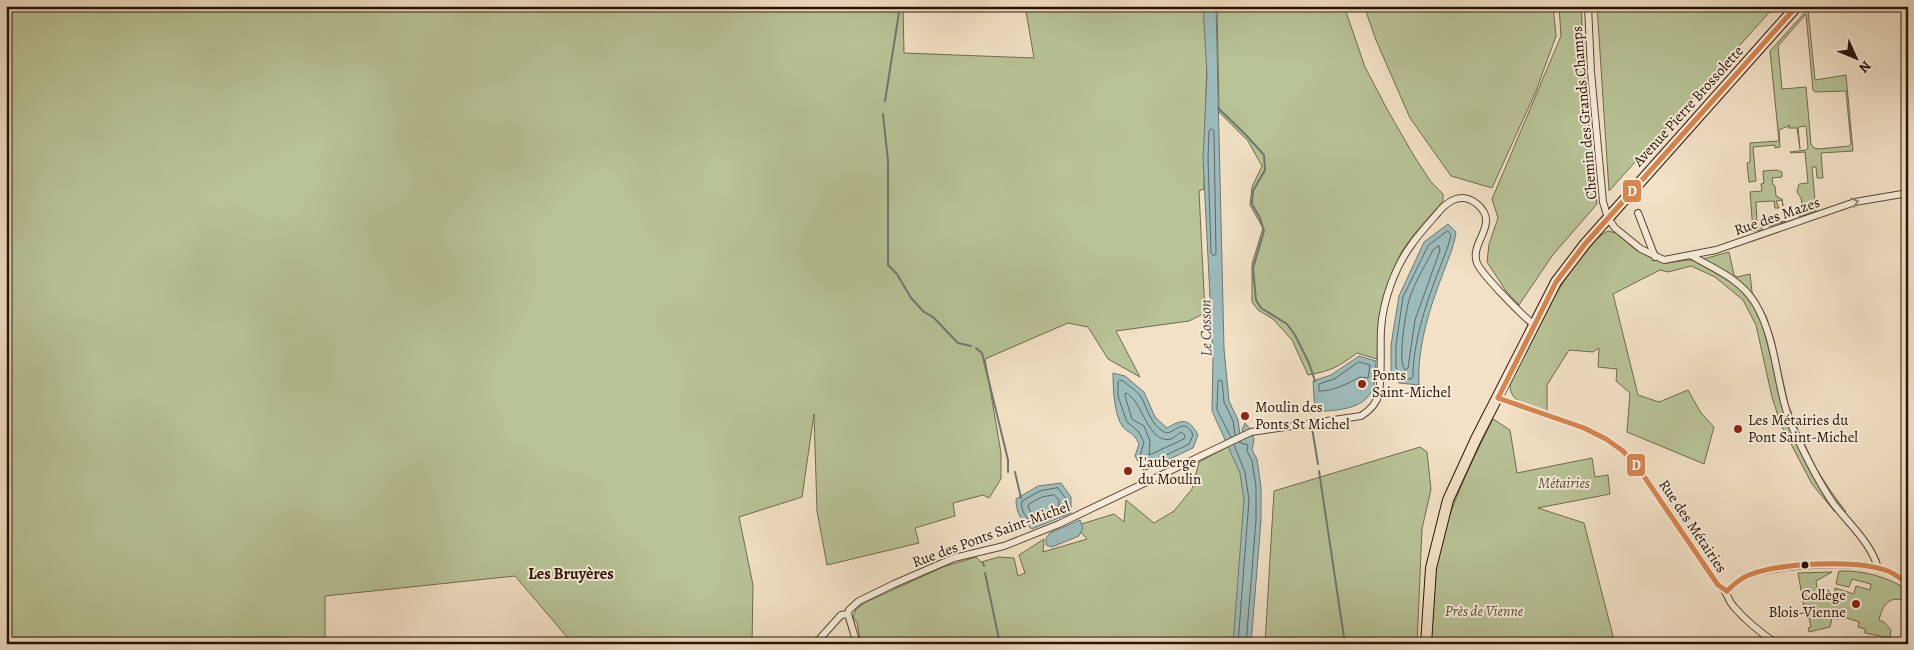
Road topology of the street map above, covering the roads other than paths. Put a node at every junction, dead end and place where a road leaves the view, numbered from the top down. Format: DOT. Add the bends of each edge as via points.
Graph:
graph roads {
  1 [pos="1588,6"];
  2 [pos="1797,6"];
  3 [pos="1908,193"];
  4 [pos="1638,214"];
  5 [pos="1608,218"];
  6 [pos="1655,256"];
  7 [pos="1692,256"];
  8 [pos="1534,324"];
  9 [pos="1498,398"];
  10 [pos="1878,568"];
  11 [pos="1908,583"];
  12 [pos="1727,591"];
  13 [pos="848,614"];
  14 [pos="815,644"];
  15 [pos="857,644"];
  16 [pos="1426,644"];
  17 [pos="1777,644"];
  1 -- 5 [label="street, Chemin des Grands Champs" via="1603,202"];
  2 -- 5 [label="main road, Avenue Pierre Brossolette"];
  7 -- 3 [label="street, Rue des Mazes, one-way" via="1855,202"];
  4 -- 6 [label="street"];
  5 -- 6 [label="street, Rue des Mazes" via="1631,242"];
  5 -- 8 [label="main road, Avenue Pierre Brossolette" via="1556,282"];
  6 -- 7 [label="street, Rue des Mazes" via="1664,260"];
  7 -- 10 [label="street" via="1730,276 1755,303 1771,344 1787,418 1821,484 1870,549"];
  8 -- 9 [label="main road, Avenue Pierre Brossolette"];
  8 -- 13 [label="street, Rue des Ponts Saint-Michel" via="1478,266 1476,252 1486,227 1483,211 1469,199 1452,199 1411,244 1396,272 1381,326 1379,394 1361,416 1252,432 1059,524 1004,546 954,558 894,584 858,601"];
  9 -- 12 [label="street, Rue des Métairies" via="1584,428 1623,451 1639,469 1709,573"];
  9 -- 16 [label="main road, Avenue Pierre Brossolette" via="1465,463 1443,517 1432,568"];
  10 -- 11 [label="street"];
  10 -- 12 [label="street" via="1862,564 1794,567 1751,574 1736,581"];
  12 -- 17 [label="street, Rue des Métairies" via="1738,612"];
  13 -- 14 [label="street, Rue des Ponts Saint-Michel" via="841,615"];
  13 -- 15 [label="street"];
}
